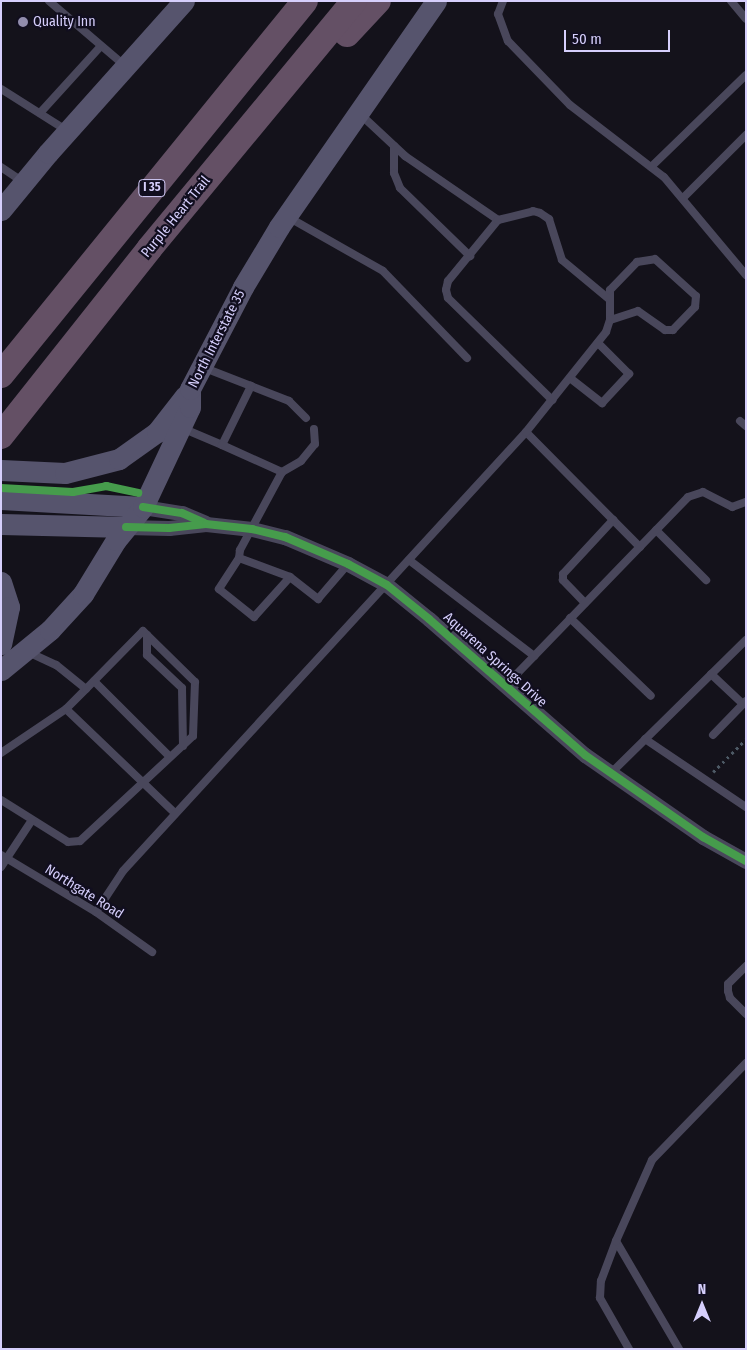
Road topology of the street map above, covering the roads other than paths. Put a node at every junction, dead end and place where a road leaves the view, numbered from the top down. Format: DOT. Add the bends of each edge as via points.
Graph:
graph roads {
  1 [pos="49,1"];
  2 [pos="184,1"];
  3 [pos="303,1"];
  4 [pos="354,1"];
  5 [pos="378,1"];
  6 [pos="436,1"];
  7 [pos="503,1"];
  8 [pos="732,1"];
  9 [pos="746,19"];
  10 [pos="100,47"];
  11 [pos="127,67"];
  12 [pos="746,75"];
  13 [pos="1,89"];
  14 [pos="358,111"];
  15 [pos="40,113"];
  16 [pos="68,131"];
  17 [pos="746,135"];
  18 [pos="394,146"];
  19 [pos="1,167"];
  20 [pos="651,167"];
  21 [pos="215,169"];
  22 [pos="24,183"];
  23 [pos="683,198"];
  24 [pos="1,210"];
  25 [pos="287,216"];
  26 [pos="498,220"];
  27 [pos="470,256"];
  28 [pos="746,275"];
  29 [pos="609,299"];
  30 [pos="610,320"];
  31 [pos="598,343"];
  32 [pos="467,358"];
  33 [pos="200,366"];
  34 [pos="1,375"];
  35 [pos="570,378"];
  36 [pos="251,386"];
  37 [pos="190,389"];
  38 [pos="552,400"];
  39 [pos="306,418"];
  40 [pos="181,427"];
  41 [pos="314,429"];
  42 [pos="526,432"];
  43 [pos="1,436"];
  44 [pos="222,445"];
  45 [pos="1,470"];
  46 [pos="282,472"];
  47 [pos="1,499"];
  48 [pos="746,502"];
  49 [pos="143,508"];
  50 [pos="613,520"];
  51 [pos="1,524"];
  52 [pos="206,524"];
  53 [pos="126,527"];
  54 [pos="252,529"];
  55 [pos="656,530"];
  56 [pos="640,547"];
  57 [pos="240,558"];
  58 [pos="409,560"];
  59 [pos="348,564"];
  60 [pos="290,577"];
  61 [pos="706,580"];
  62 [pos="1,582"];
  63 [pos="387,585"];
  64 [pos="585,603"];
  65 [pos="570,618"];
  66 [pos="147,635"];
  67 [pos="746,640"];
  68 [pos="1,644"];
  69 [pos="26,651"];
  70 [pos="534,656"];
  71 [pos="1,670"];
  72 [pos="711,674"];
  73 [pos="94,681"];
  74 [pos="505,686"];
  75 [pos="86,689"];
  76 [pos="651,696"];
  77 [pos="744,703"];
  78 [pos="66,709"];
  79 [pos="713,735"];
  80 [pos="645,739"];
  81 [pos="183,746"];
  82 [pos="1,753"];
  83 [pos="170,757"];
  84 [pos="610,774"];
  85 [pos="146,783"];
  86 [pos="1,800"];
  87 [pos="746,807"];
  88 [pos="175,813"];
  89 [pos="32,820"];
  90 [pos="4,857"];
  91 [pos="746,862"];
  92 [pos="1,867"];
  93 [pos="96,912"];
  94 [pos="152,952"];
  95 [pos="746,966"];
  96 [pos="746,1014"];
  97 [pos="746,1062"];
  98 [pos="616,1241"];
  99 [pos="630,1349"];
  100 [pos="679,1349"];
  1 -- 10 [label="lane"];
  2 -- 11 [label="main road"];
  3 -- 34 [label="highway, I 35"];
  4 -- 21 [label="highway, Purple Heart Trail / I 35"];
  5 -- 21 [label="highway" via="251,137"];
  6 -- 14 [label="main road, North Interstate 35"];
  7 -- 20 [label="lane" via="498,14 508,41 570,105"];
  8 -- 9 [label="lane"];
  10 -- 11 [label="lane"];
  10 -- 15 [label="lane"];
  11 -- 16 [label="main road"];
  12 -- 20 [label="lane"];
  13 -- 15 [label="lane"];
  14 -- 18 [label="lane"];
  14 -- 25 [label="main road, North Interstate 35"];
  15 -- 16 [label="lane"];
  16 -- 22 [label="main road"];
  17 -- 23 [label="lane"];
  18 -- 26 [label="lane"];
  18 -- 27 [label="lane" via="394,173 400,188"];
  19 -- 22 [label="lane"];
  20 -- 23 [label="lane"];
  21 -- 43 [label="highway, Purple Heart Trail / I 35"];
  22 -- 24 [label="main road"];
  23 -- 28 [label="lane"];
  25 -- 32 [label="lane" via="383,271"];
  25 -- 33 [label="main road, North Interstate 35"];
  26 -- 27 [label="lane"];
  26 -- 29 [label="lane" via="533,211 549,219 562,260"];
  27 -- 38 [label="lane" via="448,281 448,298"];
  29 -- 30 [label="lane"];
  29 -- 30 [label="lane" via="610,290 637,262 655,259 696,296 697,303 673,330 665,330 638,311"];
  30 -- 31 [label="lane"];
  31 -- 35 [label="lane"];
  31 -- 35 [label="lane" via="628,374 602,403"];
  33 -- 36 [label="lane"];
  33 -- 37 [label="main road, North Interstate 35"];
  35 -- 38 [label="lane"];
  36 -- 39 [label="lane" via="289,401"];
  36 -- 44 [label="lane"];
  37 -- 40 [label="main road, North Interstate 35" via="190,407"];
  37 -- 45 [label="main road" via="157,432 119,459 100,467 65,473"];
  38 -- 42 [label="lane"];
  40 -- 44 [label="lane"];
  40 -- 49 [label="main road, North Interstate 35"];
  41 -- 46 [label="lane" via="315,444 301,461"];
  42 -- 50 [label="lane"];
  42 -- 58 [label="lane"];
  44 -- 46 [label="lane"];
  46 -- 54 [label="lane"];
  47 -- 49 [label="main road, Aquarena Springs Drive"];
  48 -- 55 [label="lane" via="732,507 703,492 695,494"];
  49 -- 52 [label="street, Aquarena Springs Drive" via="182,513"];
  49 -- 53 [label="main road, North Interstate 35"];
  50 -- 56 [label="lane"];
  50 -- 64 [label="lane" via="563,574 564,580"];
  51 -- 53 [label="main road, Aquarena Springs Drive"];
  52 -- 53 [label="street, Aquarena Springs Drive" via="169,528"];
  52 -- 54 [label="street, Aquarena Springs Drive"];
  53 -- 69 [label="main road, North Interstate 35" via="83,594"];
  54 -- 57 [label="lane"];
  54 -- 59 [label="street, Aquarena Springs Drive" via="285,538"];
  55 -- 56 [label="lane"];
  55 -- 61 [label="lane"];
  56 -- 64 [label="lane"];
  57 -- 60 [label="lane"];
  57 -- 60 [label="lane" via="219,584 219,589 254,617"];
  58 -- 63 [label="lane"];
  58 -- 70 [label="lane"];
  59 -- 60 [label="lane" via="318,599"];
  59 -- 63 [label="street, Aquarena Springs Drive"];
  62 -- 68 [label="main road" via="8,607"];
  63 -- 74 [label="street, Aquarena Springs Drive"];
  63 -- 88 [label="lane"];
  64 -- 65 [label="lane"];
  65 -- 70 [label="lane"];
  65 -- 76 [label="lane"];
  66 -- 73 [label="lane" via="142,631"];
  66 -- 81 [label="lane" via="147,655 182,688"];
  66 -- 81 [label="lane" via="196,682 193,736"];
  67 -- 72 [label="lane"];
  69 -- 71 [label="main road, North Interstate 35"];
  69 -- 75 [label="lane" via="56,665"];
  70 -- 74 [label="lane"];
  72 -- 77 [label="lane"];
  72 -- 80 [label="lane"];
  73 -- 75 [label="lane"];
  73 -- 83 [label="lane"];
  74 -- 84 [label="street, Aquarena Springs Drive"];
  75 -- 78 [label="lane"];
  77 -- 79 [label="lane"];
  78 -- 82 [label="lane"];
  78 -- 85 [label="lane"];
  80 -- 84 [label="lane"];
  80 -- 87 [label="lane"];
  81 -- 83 [label="lane"];
  83 -- 85 [label="lane"];
  84 -- 91 [label="street, Aquarena Springs Drive"];
  85 -- 88 [label="lane"];
  85 -- 89 [label="lane" via="80,841 68,842"];
  86 -- 89 [label="lane"];
  88 -- 93 [label="lane" via="123,871"];
  89 -- 90 [label="lane"];
  90 -- 92 [label="lane"];
  90 -- 93 [label="lane, Northgate Road"];
  93 -- 94 [label="lane, Northgate Road"];
  95 -- 96 [label="lane" via="728,984 730,998"];
  97 -- 98 [label="lane" via="652,1160"];
  98 -- 99 [label="lane" via="601,1281 600,1298"];
  98 -- 100 [label="lane"];
}
